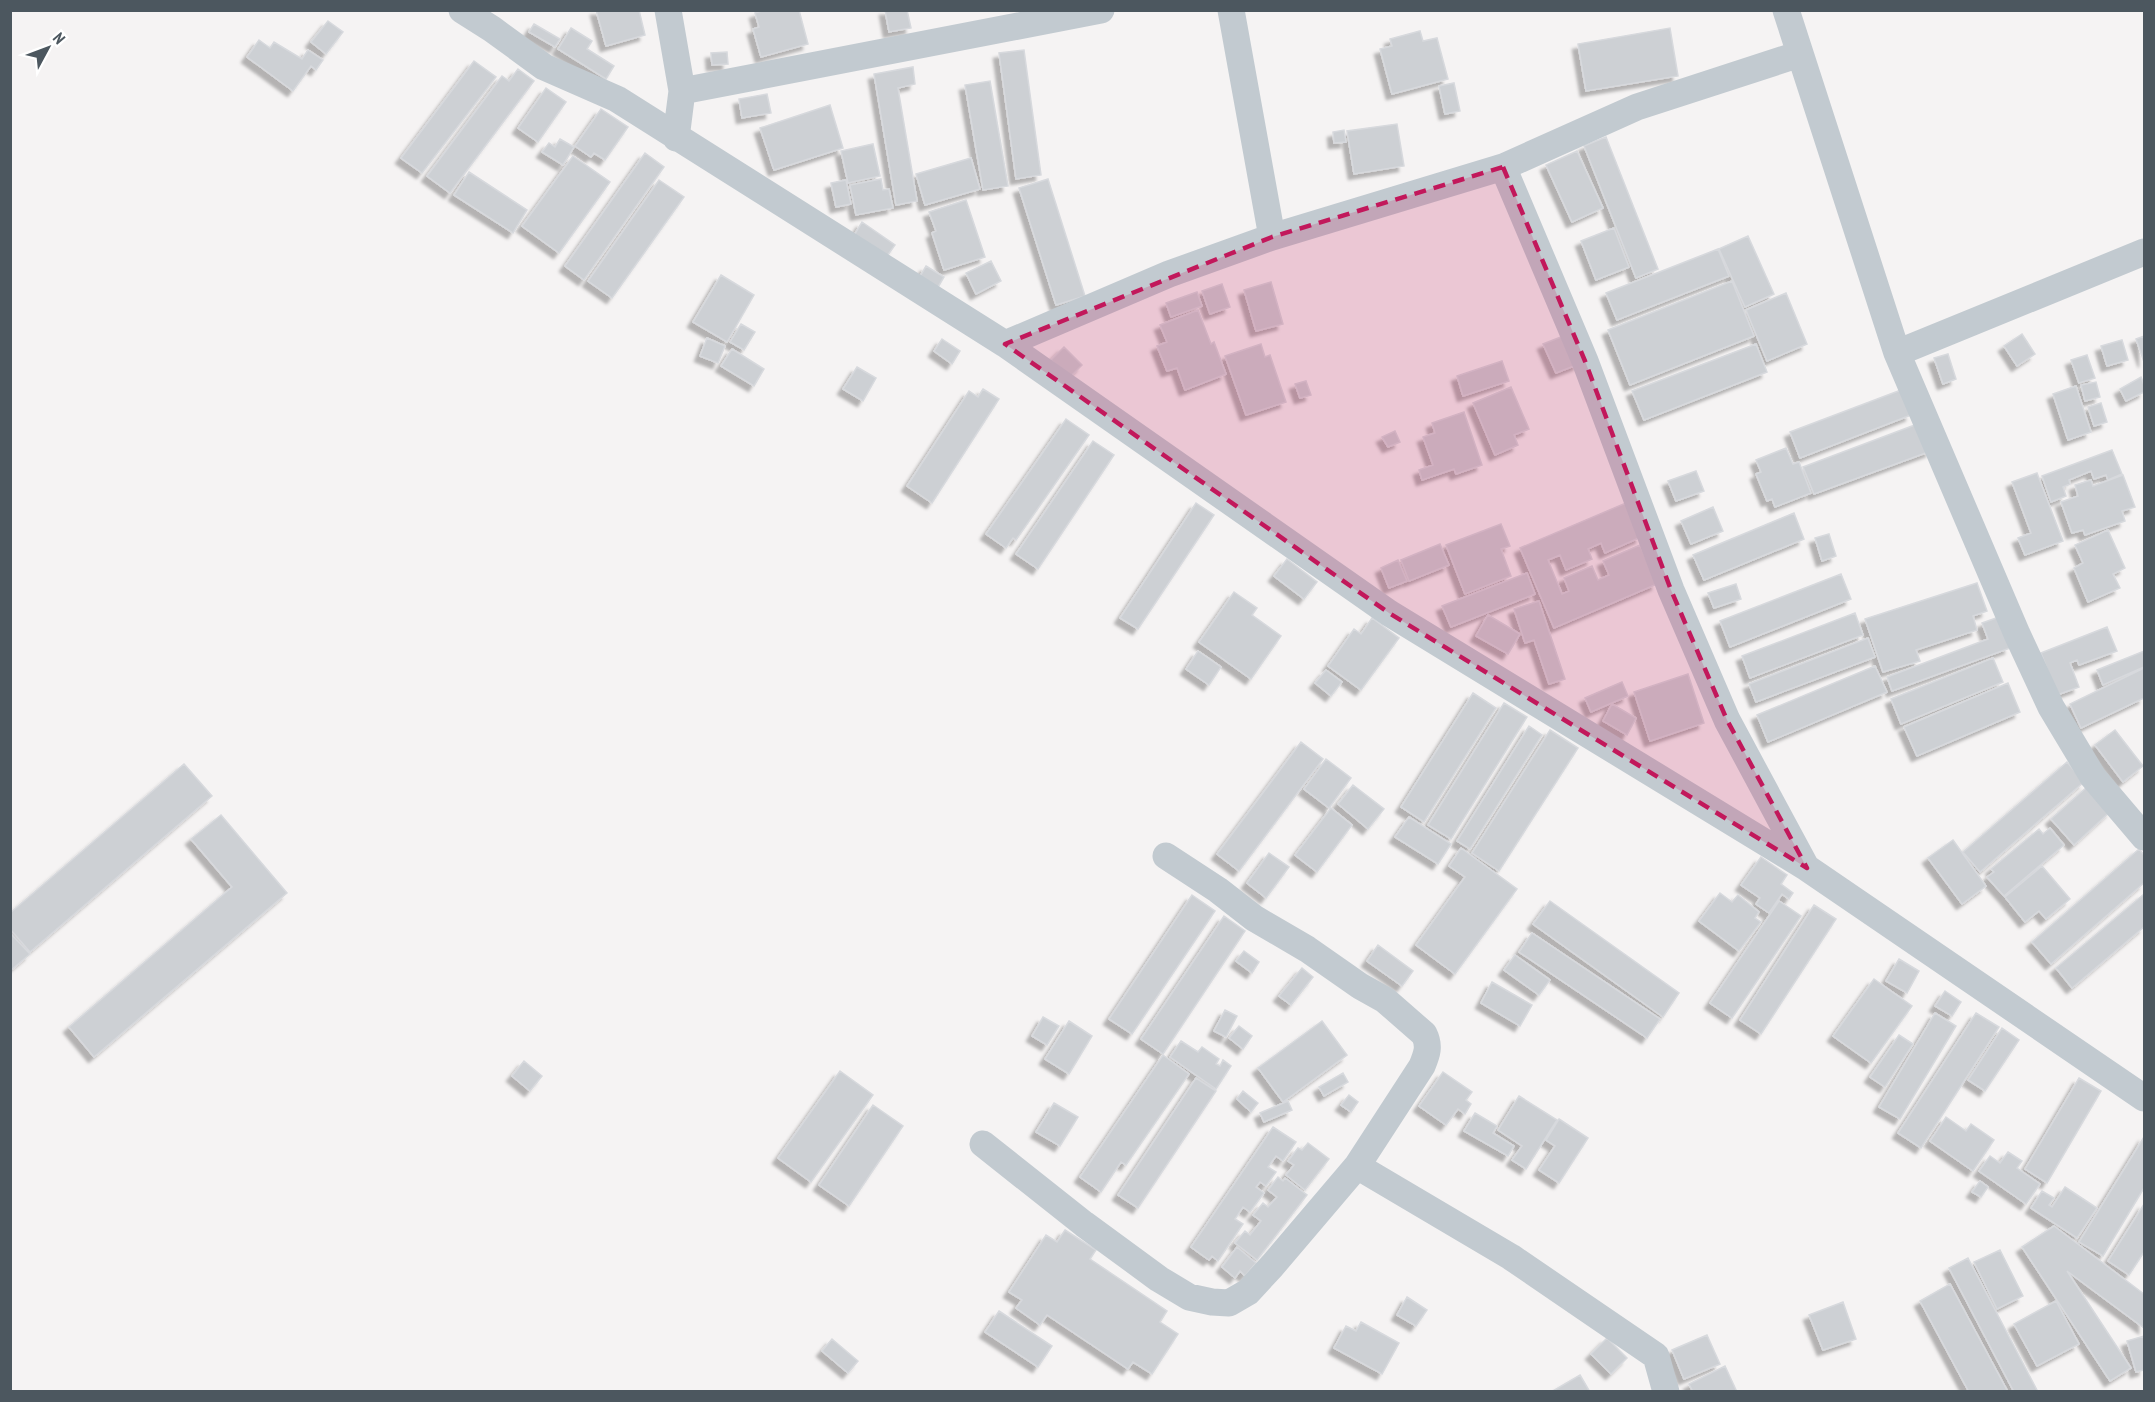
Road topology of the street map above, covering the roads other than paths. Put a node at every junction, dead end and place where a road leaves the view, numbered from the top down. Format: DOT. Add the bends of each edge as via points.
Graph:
graph roads {
  1 [pos="462,10"];
  2 [pos="668,10"];
  3 [pos="1101,10"];
  4 [pos="1231,10"];
  5 [pos="1786,10"];
  6 [pos="1800,54"];
  7 [pos="682,91"];
  8 [pos="676,138"];
  9 [pos="1503,168"];
  10 [pos="1272,237"];
  11 [pos="2145,252"];
  12 [pos="1005,344"];
  13 [pos="1897,353"];
  14 [pos="2145,837"];
  15 [pos="1166,856"];
  16 [pos="1807,868"];
  17 [pos="2145,1098"];
  18 [pos="983,1144"];
  19 [pos="1357,1166"];
  20 [pos="1666,1392"];
  1 -- 8 [label="street" via="544,67 617,99"];
  2 -- 7 [label="street"];
  3 -- 7 [label="street"];
  4 -- 10 [label="street"];
  5 -- 6 [label="street"];
  6 -- 9 [label="street" via="1637,107"];
  6 -- 13 [label="street"];
  7 -- 8 [label="street"];
  8 -- 12 [label="street"];
  9 -- 10 [label="street"];
  9 -- 16 [label="street" via="1585,362 1671,590 1726,720"];
  10 -- 12 [label="street" via="1169,274"];
  11 -- 13 [label="street"];
  12 -- 16 [label="street" via="1389,613"];
  13 -- 14 [label="street" via="2051,707 2093,777"];
  15 -- 19 [label="street" via="1254,918 1385,1000 1424,1034 1428,1051 1422,1066"];
  16 -- 17 [label="street"];
  18 -- 19 [label="street" via="1137,1264 1189,1297 1212,1302 1229,1303 1248,1292"];
  19 -- 20 [label="street" via="1511,1257 1656,1356"];
}
